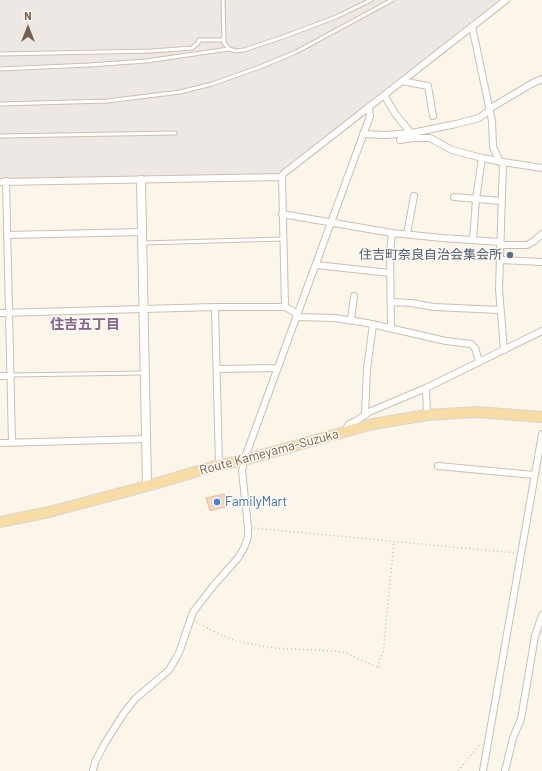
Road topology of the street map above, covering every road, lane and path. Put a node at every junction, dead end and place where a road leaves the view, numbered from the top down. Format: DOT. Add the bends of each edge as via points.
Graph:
graph roads {
  1 [pos="223,0"];
  2 [pos="371,0"];
  3 [pos="392,0"];
  4 [pos="506,0"];
  5 [pos="472,26"];
  6 [pos="224,40"];
  7 [pos="229,49"];
  8 [pos="0,54"];
  9 [pos="0,69"];
  10 [pos="542,79"];
  11 [pos="402,82"];
  12 [pos="384,95"];
  13 [pos="0,104"];
  14 [pos="369,107"];
  15 [pos="490,109"];
  16 [pos="433,116"];
  17 [pos="175,133"];
  18 [pos="363,134"];
  19 [pos="412,135"];
  20 [pos="0,136"];
  21 [pos="400,140"];
  22 [pos="482,158"];
  23 [pos="501,162"];
  24 [pos="542,168"];
  25 [pos="282,177"];
  26 [pos="140,180"];
  27 [pos="3,182"];
  28 [pos="414,196"];
  29 [pos="454,197"];
  30 [pos="476,199"];
  31 [pos="501,201"];
  32 [pos="282,214"];
  33 [pos="331,223"];
  34 [pos="142,232"];
  35 [pos="392,233"];
  36 [pos="407,234"];
  37 [pos="542,234"];
  38 [pos="7,235"];
  39 [pos="283,239"];
  40 [pos="474,240"];
  41 [pos="500,243"];
  42 [pos="142,244"];
  43 [pos="501,260"];
  44 [pos="542,262"];
  45 [pos="316,265"];
  46 [pos="390,273"];
  47 [pos="354,296"];
  48 [pos="391,302"];
  49 [pos="215,307"];
  50 [pos="285,307"];
  51 [pos="144,309"];
  52 [pos="500,310"];
  53 [pos="9,312"];
  54 [pos="0,313"];
  55 [pos="297,315"];
  56 [pos="352,320"];
  57 [pos="373,324"];
  58 [pos="390,327"];
  59 [pos="542,332"];
  60 [pos="504,350"];
  61 [pos="479,361"];
  62 [pos="277,368"];
  63 [pos="217,369"];
  64 [pos="145,373"];
  65 [pos="11,375"];
  66 [pos="0,376"];
  67 [pos="426,388"];
  68 [pos="365,415"];
  69 [pos="427,415"];
  70 [pos="542,417"];
  71 [pos="344,432"];
  72 [pos="542,434"];
  73 [pos="146,439"];
  74 [pos="0,443"];
  75 [pos="12,443"];
  76 [pos="244,460"];
  77 [pos="219,465"];
  78 [pos="438,466"];
  79 [pos="542,472"];
  80 [pos="535,474"];
  81 [pos="148,486"];
  82 [pos="0,522"];
  83 [pos="248,527"];
  84 [pos="394,541"];
  85 [pos="521,553"];
  86 [pos="542,615"];
  87 [pos="190,619"];
  88 [pos="481,743"];
  89 [pos="93,771"];
  90 [pos="458,771"];
  91 [pos="483,771"];
  92 [pos="505,771"];
  1 -- 6 [label="lane"];
  2 -- 7 [label="lane" via="336,17 283,37 236,52"];
  3 -- 13 [label="lane" via="296,52 212,84 180,92 107,101"];
  4 -- 5 [label="street"];
  5 -- 11 [label="street"];
  5 -- 15 [label="street"];
  6 -- 7 [label="lane"];
  6 -- 8 [label="lane" via="199,40 192,48"];
  7 -- 9 [label="lane" via="146,61"];
  10 -- 15 [label="street"];
  11 -- 12 [label="street"];
  11 -- 16 [label="street" via="428,86"];
  12 -- 14 [label="street"];
  12 -- 19 [label="street"];
  14 -- 18 [label="street" via="370,116"];
  14 -- 25 [label="street"];
  15 -- 19 [label="street" via="479,118"];
  15 -- 23 [label="street" via="493,147"];
  17 -- 20 [label="lane"];
  18 -- 19 [label="street"];
  18 -- 33 [label="street"];
  19 -- 21 [label="street"];
  19 -- 22 [label="street" via="430,138 452,150"];
  22 -- 23 [label="street"];
  22 -- 30 [label="street"];
  23 -- 24 [label="street"];
  23 -- 31 [label="street"];
  25 -- 26 [label="street"];
  25 -- 32 [label="street"];
  26 -- 27 [label="street"];
  26 -- 34 [label="street"];
  27 -- 38 [label="street"];
  28 -- 36 [label="street"];
  29 -- 30 [label="street"];
  30 -- 31 [label="street"];
  30 -- 40 [label="street"];
  31 -- 41 [label="street"];
  32 -- 33 [label="street"];
  32 -- 39 [label="street"];
  33 -- 35 [label="street"];
  33 -- 45 [label="street"];
  34 -- 38 [label="street"];
  34 -- 42 [label="street"];
  35 -- 36 [label="street"];
  35 -- 46 [label="street"];
  36 -- 40 [label="street"];
  37 -- 41 [label="street" via="527,244"];
  38 -- 53 [label="street"];
  39 -- 42 [label="lane"];
  39 -- 50 [label="street"];
  40 -- 41 [label="street"];
  41 -- 43 [label="street"];
  42 -- 51 [label="street"];
  43 -- 44 [label="street"];
  43 -- 52 [label="street"];
  45 -- 46 [label="street"];
  45 -- 55 [label="street"];
  46 -- 48 [label="street"];
  47 -- 56 [label="street"];
  48 -- 52 [label="street"];
  48 -- 58 [label="street"];
  49 -- 50 [label="street"];
  49 -- 51 [label="street"];
  49 -- 63 [label="street"];
  50 -- 55 [label="street"];
  51 -- 53 [label="street"];
  51 -- 64 [label="street"];
  52 -- 60 [label="street"];
  53 -- 54 [label="street"];
  53 -- 65 [label="street"];
  55 -- 56 [label="street"];
  55 -- 62 [label="street"];
  56 -- 57 [label="street"];
  57 -- 58 [label="street"];
  57 -- 68 [label="street" via="367,369"];
  58 -- 61 [label="street" via="446,341 471,344"];
  59 -- 60 [label="street"];
  60 -- 61 [label="street"];
  61 -- 67 [label="street"];
  62 -- 63 [label="street"];
  62 -- 76 [label="street"];
  63 -- 77 [label="street"];
  64 -- 65 [label="lane"];
  64 -- 73 [label="street"];
  65 -- 66 [label="street"];
  65 -- 75 [label="street"];
  67 -- 68 [label="street"];
  67 -- 69 [label="street"];
  68 -- 71 [label="street" via="349,424"];
  69 -- 70 [label="main road, Route Kameyama-Suzuka" via="477,412"];
  69 -- 71 [label="main road, Route Kameyama-Suzuka" via="373,424"];
  71 -- 76 [label="main road, Route Kameyama-Suzuka"];
  72 -- 80 [label="street"];
  73 -- 75 [label="street"];
  73 -- 81 [label="street"];
  74 -- 75 [label="street"];
  76 -- 77 [label="main road, Route Kameyama-Suzuka"];
  76 -- 83 [label="street" via="242,471"];
  77 -- 81 [label="main road, Route Kameyama-Suzuka"];
  78 -- 80 [label="street"];
  79 -- 80 [label="street"];
  80 -- 85 [label="street"];
  81 -- 82 [label="main road, Route Kameyama-Suzuka"];
  83 -- 84 [label="path"];
  83 -- 87 [label="street" via="248,538 241,553 203,598"];
  84 -- 85 [label="path"];
  84 -- 87 [label="path" via="383,653 379,668 346,653 273,648 236,641"];
  85 -- 91 [label="street"];
  86 -- 92 [label="street" via="535,636 521,719 513,738"];
  87 -- 89 [label="street" via="179,653 169,670 135,699 124,713 105,743"];
  88 -- 90 [label="path"];
}
